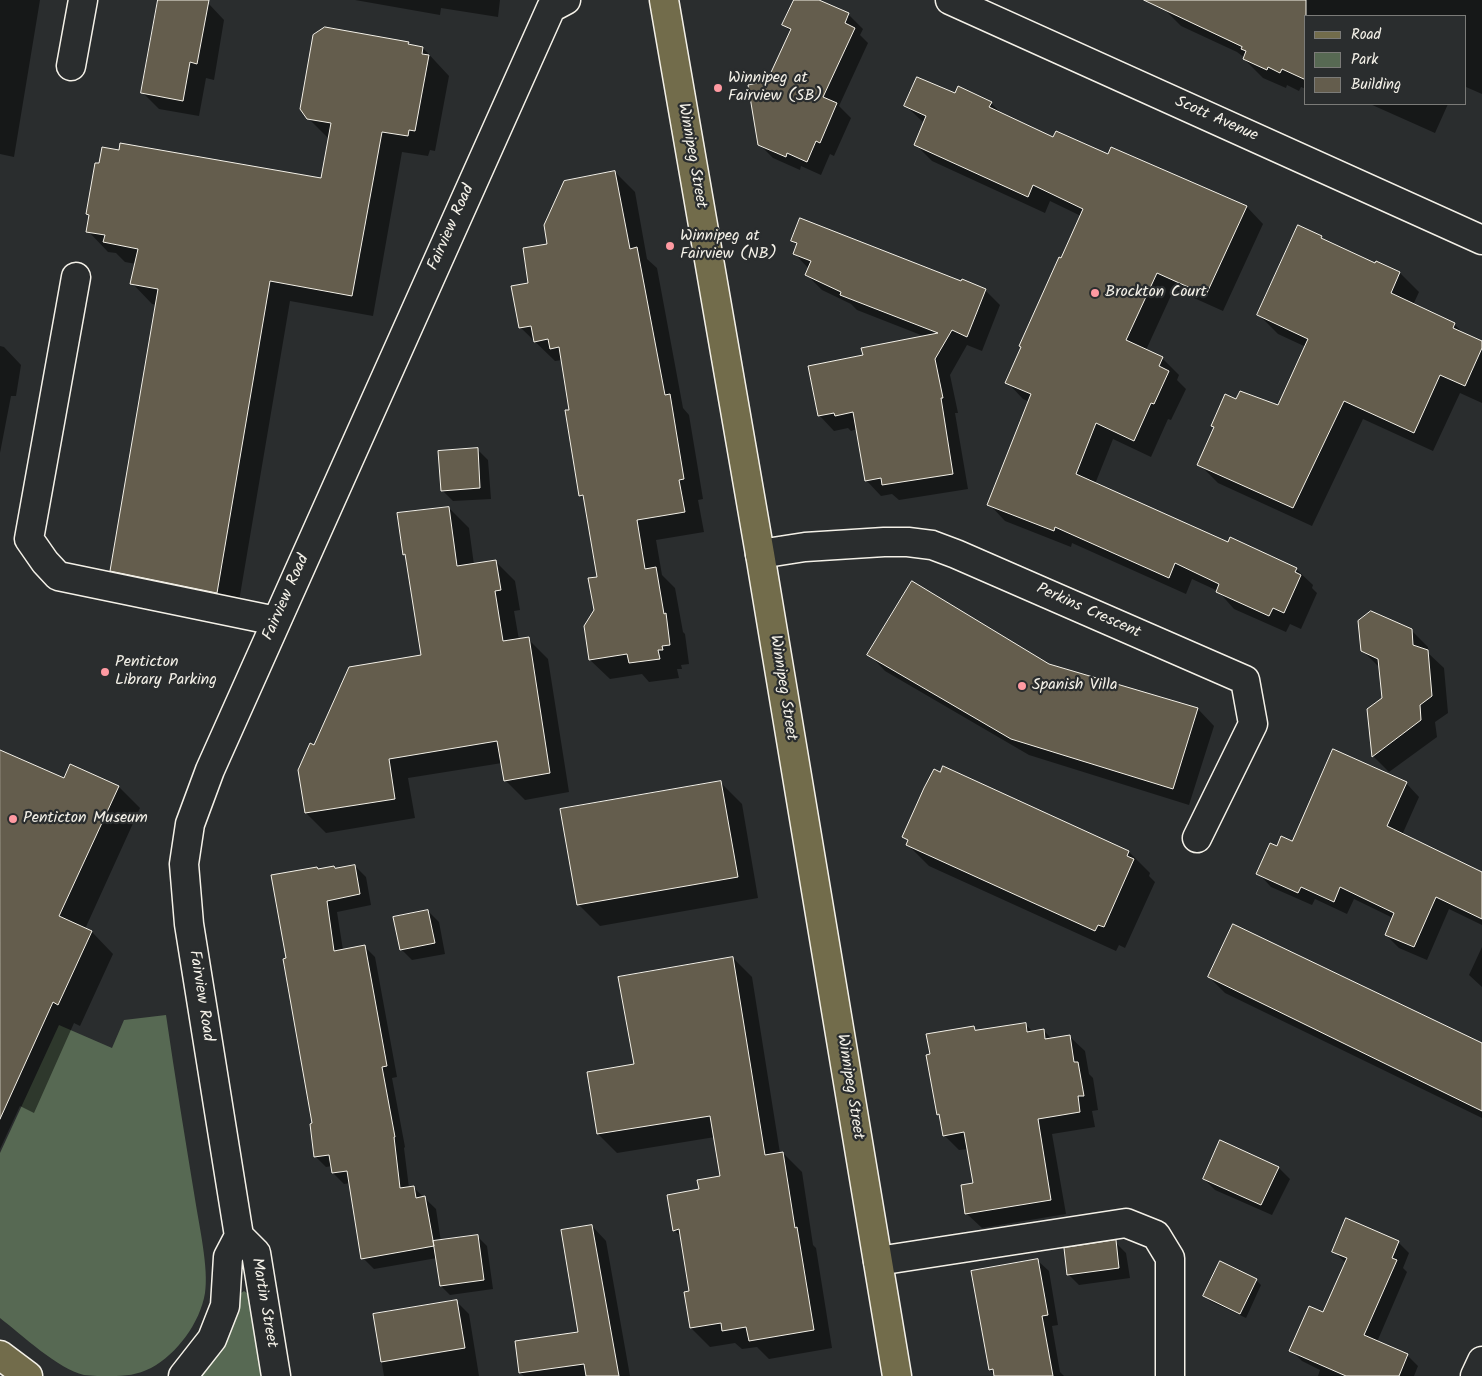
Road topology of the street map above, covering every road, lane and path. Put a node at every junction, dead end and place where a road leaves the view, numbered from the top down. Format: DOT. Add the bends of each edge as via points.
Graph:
graph roads {
  1 [pos="83,0"];
  2 [pos="566,0"];
  3 [pos="664,0"];
  4 [pos="950,0"];
  5 [pos="71,66"];
  6 [pos="1482,240"];
  7 [pos="76,277"];
  8 [pos="760,554"];
  9 [pos="276,621"];
  10 [pos="1197,838"];
  11 [pos="239,1236"];
  12 [pos="878,1261"];
  13 [pos="0,1354"];
  14 [pos="1482,1361"];
  15 [pos="28,1376"];
  16 [pos="183,1376"];
  17 [pos="276,1376"];
  18 [pos="898,1376"];
  19 [pos="1170,1376"];
  20 [pos="1476,1376"];
  1 -- 5 [label="street"];
  2 -- 9 [label="street, Fairview Road" via="551,8"];
  3 -- 8 [label="main road, Winnipeg Street"];
  4 -- 6 [label="street, Scott Avenue"];
  7 -- 9 [label="street" via="29,540 58,576"];
  8 -- 10 [label="street, Perkins Crescent" via="805,547 884,542 932,545 1245,680 1253,724"];
  8 -- 12 [label="main road, Winnipeg Street"];
  9 -- 11 [label="street, Fairview Road" via="206,779 190,824 184,864 189,924"];
  11 -- 16 [label="street" via="228,1257 225,1306 212,1339"];
  11 -- 17 [label="street, Martin Street" via="256,1253"];
  12 -- 18 [label="main road, Winnipeg Street"];
  12 -- 19 [label="street" via="1126,1223 1156,1235 1170,1258"];
  13 -- 15 [label="main road"];
  14 -- 20 [label="street"];
}
